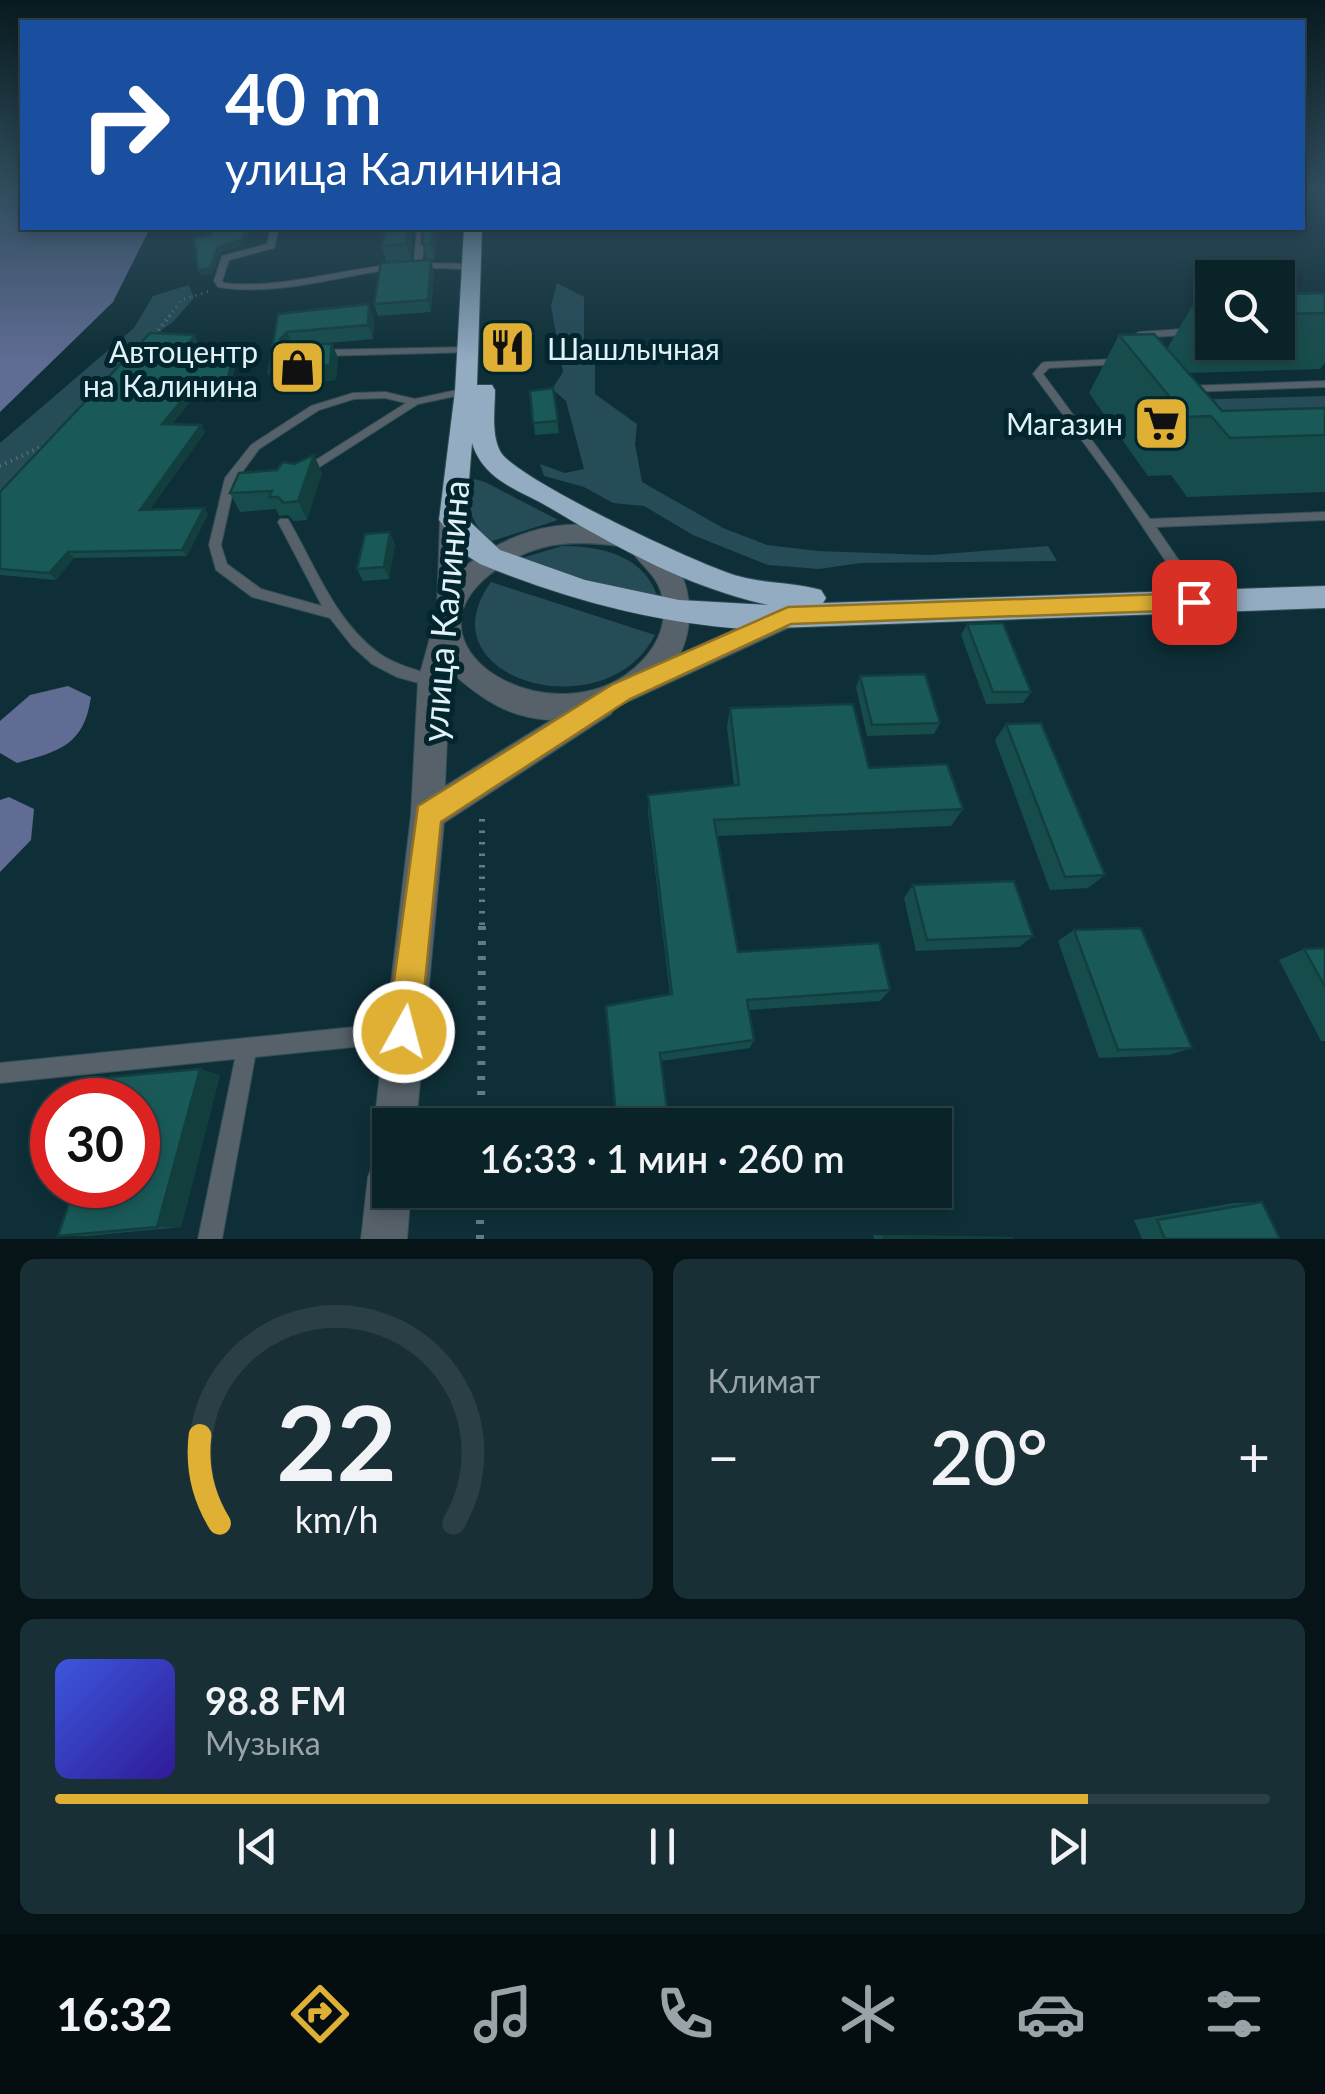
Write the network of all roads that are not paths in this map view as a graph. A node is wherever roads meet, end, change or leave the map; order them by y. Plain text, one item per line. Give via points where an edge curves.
1 (264, 248) edge
2 (419, 248) edge
3 (474, 248) edge
4 (487, 248) edge
5 (418, 265) junction
6 (474, 267) junction
7 (1195, 331) edge
8 (1139, 348) edge
9 (469, 350) junction
10 (314, 352) edge
11 (1132, 362) edge
12 (1325, 384) edge
13 (1173, 389) edge
14 (466, 390) junction
15 (415, 402) junction
16 (299, 476) edge
17 (1325, 516) edge
18 (452, 520) junction
19 (284, 522) edge
20 (1146, 522) junction
21 (630, 543) junction
22 (490, 557) junction
23 (1325, 579) edge
24 (1188, 584) junction
25 (1325, 597) edge
26 (839, 606) junction
27 (451, 613) junction
28 (333, 614) junction
29 (679, 614) junction
30 (788, 616) junction
31 (432, 681) junction
32 (622, 692) junction
33 (428, 815) junction
34 (404, 1032) junction
35 (247, 1048) junction
36 (0, 1073) edge
37 (397, 1108) edge
38 (387, 1208) edge
39 (210, 1239) edge
40 (384, 1239) edge

1 - 5 lane via 225,258 221,285 320,281
2 - 5 lane
3 - 6 highway, улица Калинина
4 - 21 highway, улица Калинина via 483,440 508,476
5 - 6 lane
6 - 9 highway, улица Калинина
7 - 8 lane via 1128,336
9 - 10 lane
9 - 14 highway, улица Калинина
11 - 20 lane via 1046,365 1038,374
12 - 13 lane
14 - 15 lane
14 - 18 highway, улица Калинина
15 - 16 lane
15 - 28 lane via 354,396 315,408 254,447 229,481 216,545 221,567 257,593
17 - 20 lane
18 - 22 highway
18 - 27 street, улица Калинина
19 - 28 lane
20 - 24 lane
21 - 22 street via 588,531 548,533
21 - 26 highway, улица Калинина via 739,589
21 - 29 street via 672,582
22 - 27 street via 464,582
22 - 29 highway via 610,600
23 - 24 highway
24 - 26 highway
25 - 26 highway
26 - 30 highway
27 - 31 street, улица Калинина
27 - 32 street via 459,660 502,697 556,707
28 - 31 lane via 371,658
29 - 30 highway
29 - 32 street via 660,662
30 - 32 street
31 - 33 street, улица Калинина
32 - 33 street, улица Калинина
33 - 34 street, улица Калинина
34 - 35 lane
34 - 37 street, улица Калинина
35 - 36 lane
35 - 39 lane
38 - 40 street

